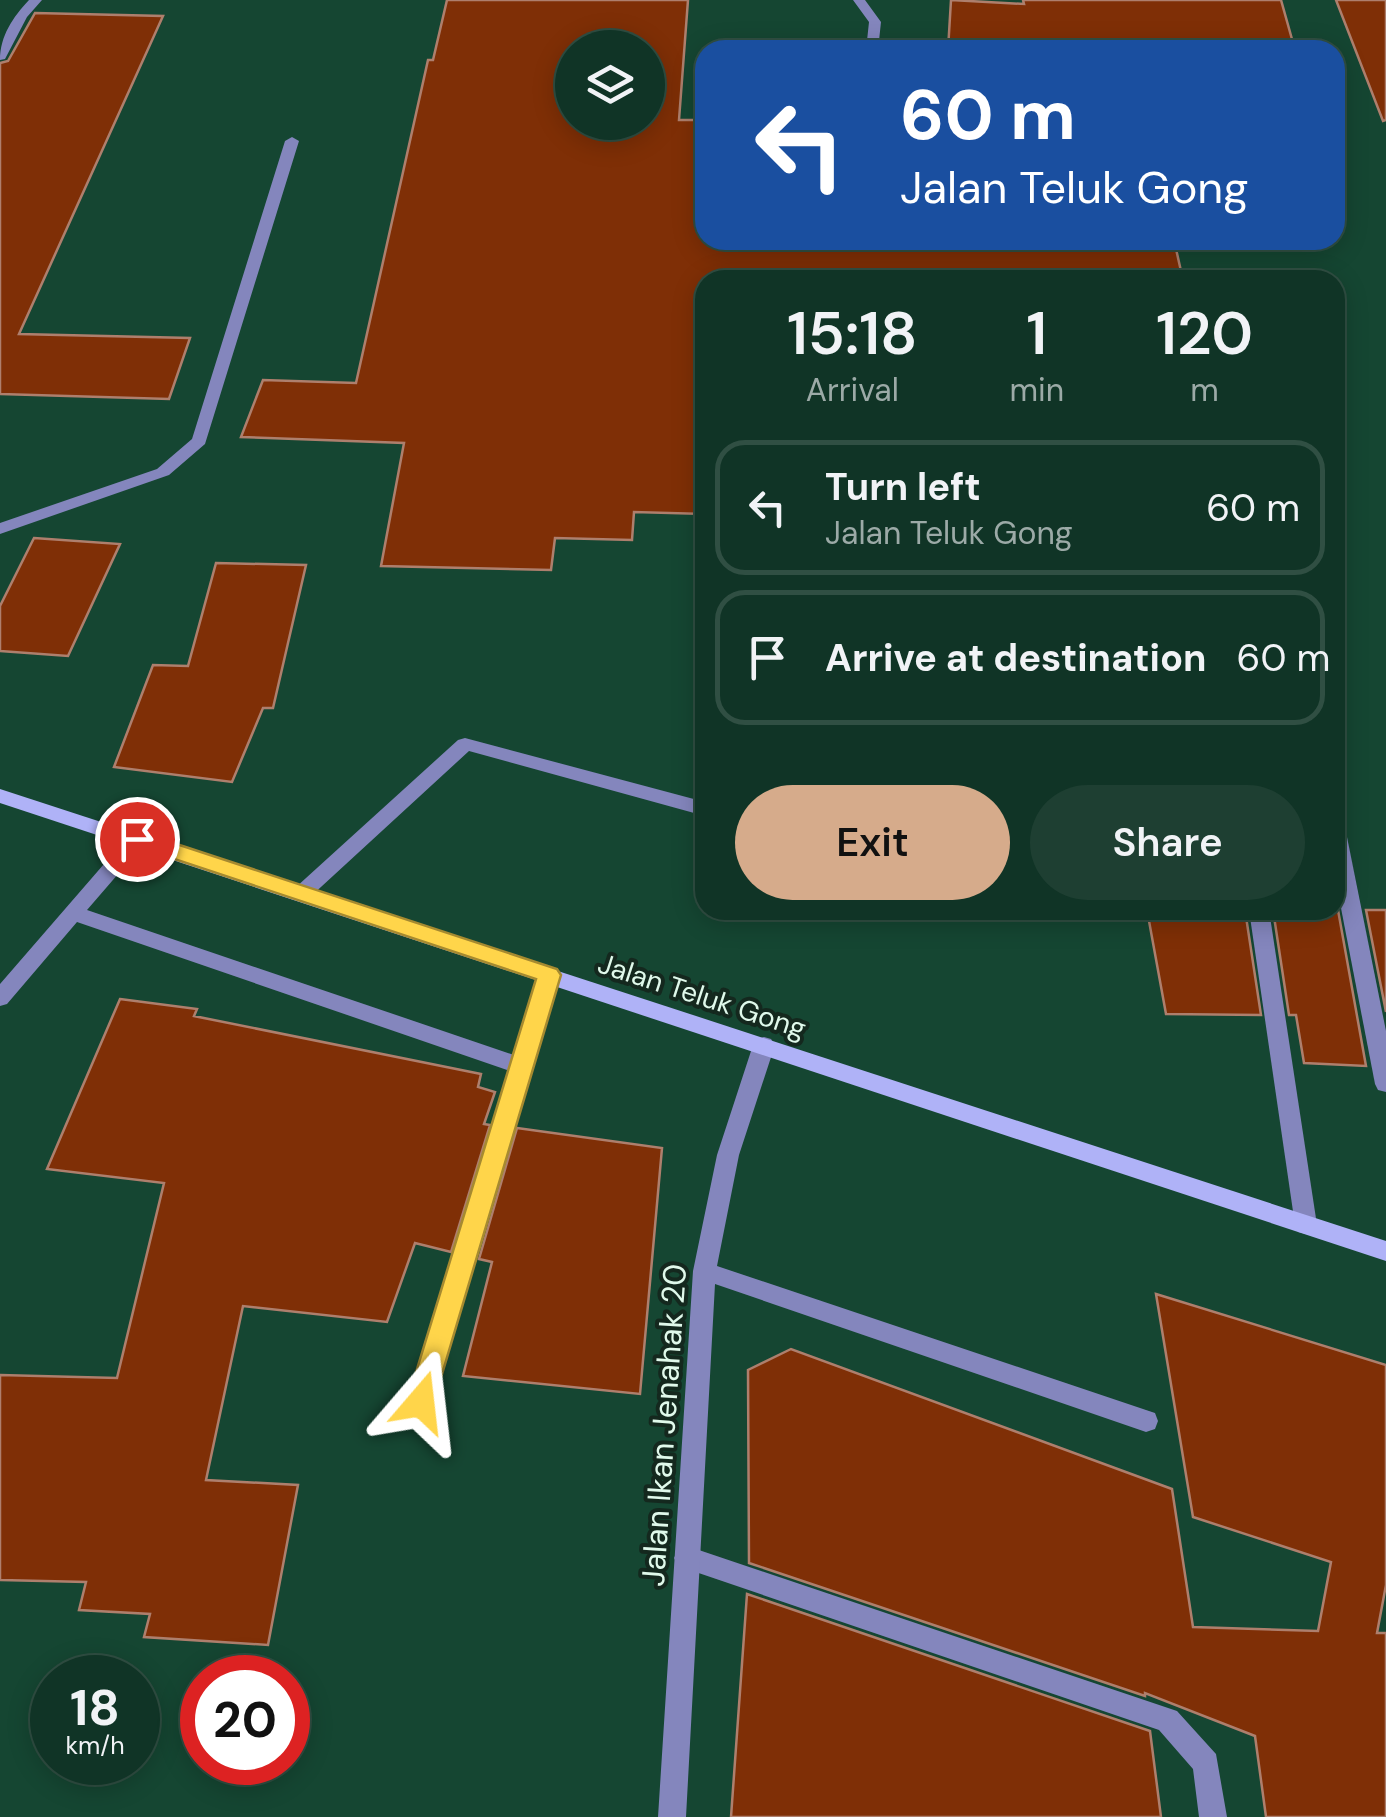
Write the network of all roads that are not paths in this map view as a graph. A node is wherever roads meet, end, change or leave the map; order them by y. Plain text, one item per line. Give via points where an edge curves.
1 (36, 0) edge
2 (859, 0) edge
3 (873, 40) edge
4 (0, 56) edge
5 (292, 141) dead end
6 (0, 529) edge
7 (0, 796) edge
8 (695, 806) edge
9 (137, 839) junction
10 (1345, 877) edge
11 (302, 893) junction
12 (72, 912) junction
13 (1260, 920) edge
14 (549, 975) junction
15 (0, 998) edge
16 (764, 1046) junction
17 (522, 1066) junction
18 (1386, 1084) edge
19 (1306, 1225) junction
20 (1386, 1251) edge
21 (704, 1270) junction
22 (421, 1402) dead end
23 (1146, 1421) dead end
24 (687, 1558) junction
25 (672, 1817) edge
26 (1213, 1817) edge

1 - 4 street
2 - 3 street via 875,22
5 - 6 street via 199,441 163,472
7 - 9 street, Jalan Teluk Gong
8 - 11 street via 465,744
9 - 11 street, Jalan Teluk Gong
9 - 12 street
10 - 18 street
11 - 14 street, Jalan Teluk Gong
12 - 15 street
12 - 17 street
13 - 19 street
14 - 16 street, Jalan Teluk Gong
14 - 17 street
16 - 19 street, Jalan Teluk Gong
16 - 21 street, Jalan Ikan Jenahak 20 via 728,1155
17 - 22 street
19 - 20 street, Jalan Teluk Gong
21 - 23 street
21 - 24 street, Jalan Ikan Jenahak 20
24 - 25 street, Jalan Ikan Jenahak 20
24 - 26 street via 1168,1720 1206,1762

